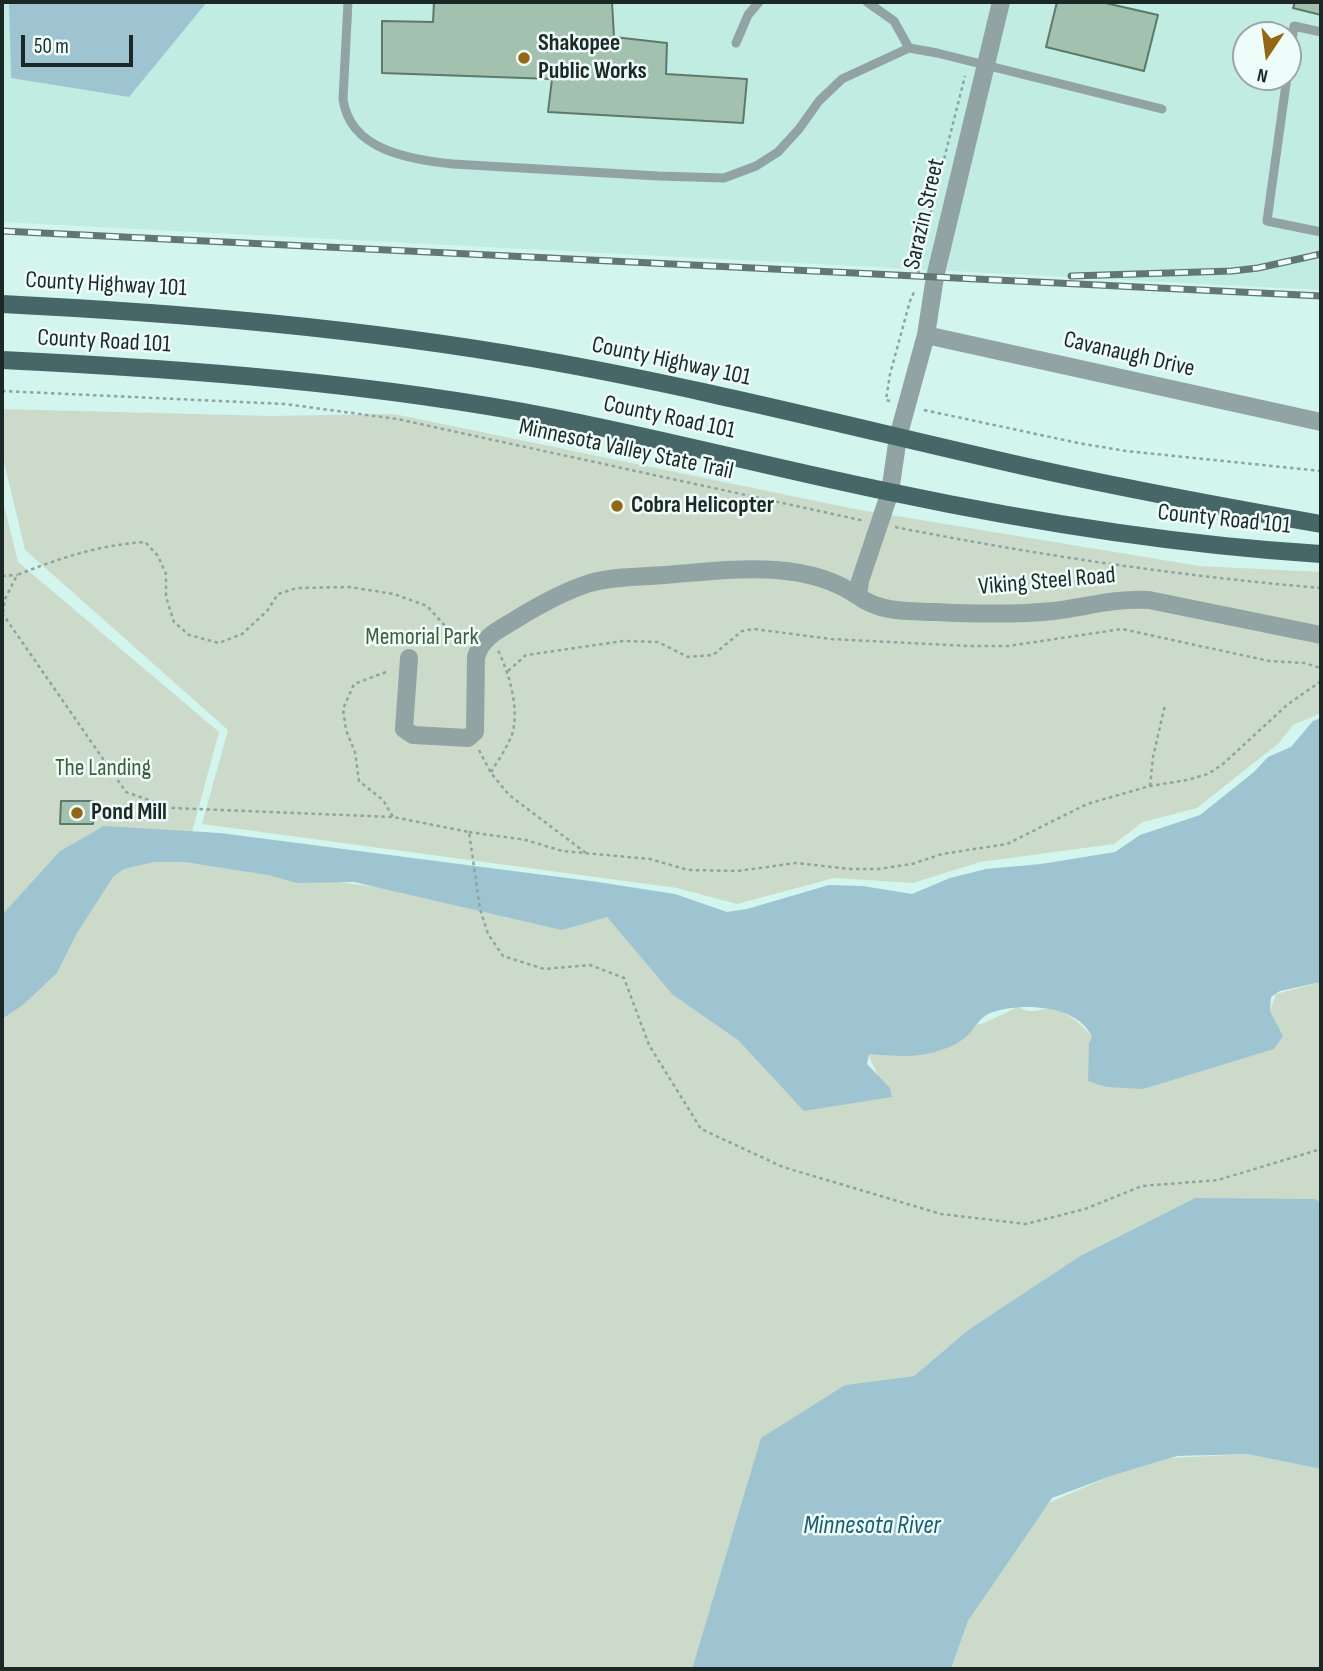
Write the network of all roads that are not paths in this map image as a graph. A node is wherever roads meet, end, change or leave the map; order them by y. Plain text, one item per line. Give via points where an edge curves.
1 (348, 2) edge
2 (759, 2) edge
3 (867, 2) edge
4 (1001, 2) edge
5 (1302, 28) edge
6 (1321, 32) edge
7 (736, 43) dead end
8 (909, 48) junction
9 (977, 64) junction
10 (1285, 91) edge
11 (1162, 109) dead end
12 (1321, 232) edge
13 (2, 304) edge
14 (926, 335) junction
15 (2, 360) edge
16 (1321, 422) edge
17 (898, 437) junction
18 (890, 492) junction
19 (1321, 523) edge
20 (1321, 554) edge
21 (858, 596) junction
22 (1321, 635) edge
23 (409, 658) dead end

1 - 8 lane via 345,115 358,132 391,153 453,164 724,178 778,152 842,79
2 - 7 lane
3 - 8 lane via 894,22
4 - 9 street, Sarazin Street
5 - 6 lane
8 - 9 lane
9 - 11 lane
9 - 14 street, Sarazin Street
10 - 12 lane via 1267,221
13 - 17 main road, County Highway 101 via 160,312 435,342 659,383
14 - 16 street, Cavanaugh Drive
14 - 17 street, Sarazin Street
15 - 18 main road, County Road 101 via 180,371 425,397 556,418
17 - 18 street
17 - 19 main road, County Highway 101
18 - 20 main road, County Road 101 via 1095,529
18 - 21 street
21 - 22 street, Viking Steel Road via 892,611 1008,615 1149,600
21 - 23 street, Viking Steel Road via 823,578 787,570 621,577 589,584 558,596 479,646 473,736 468,738 413,735 404,729

